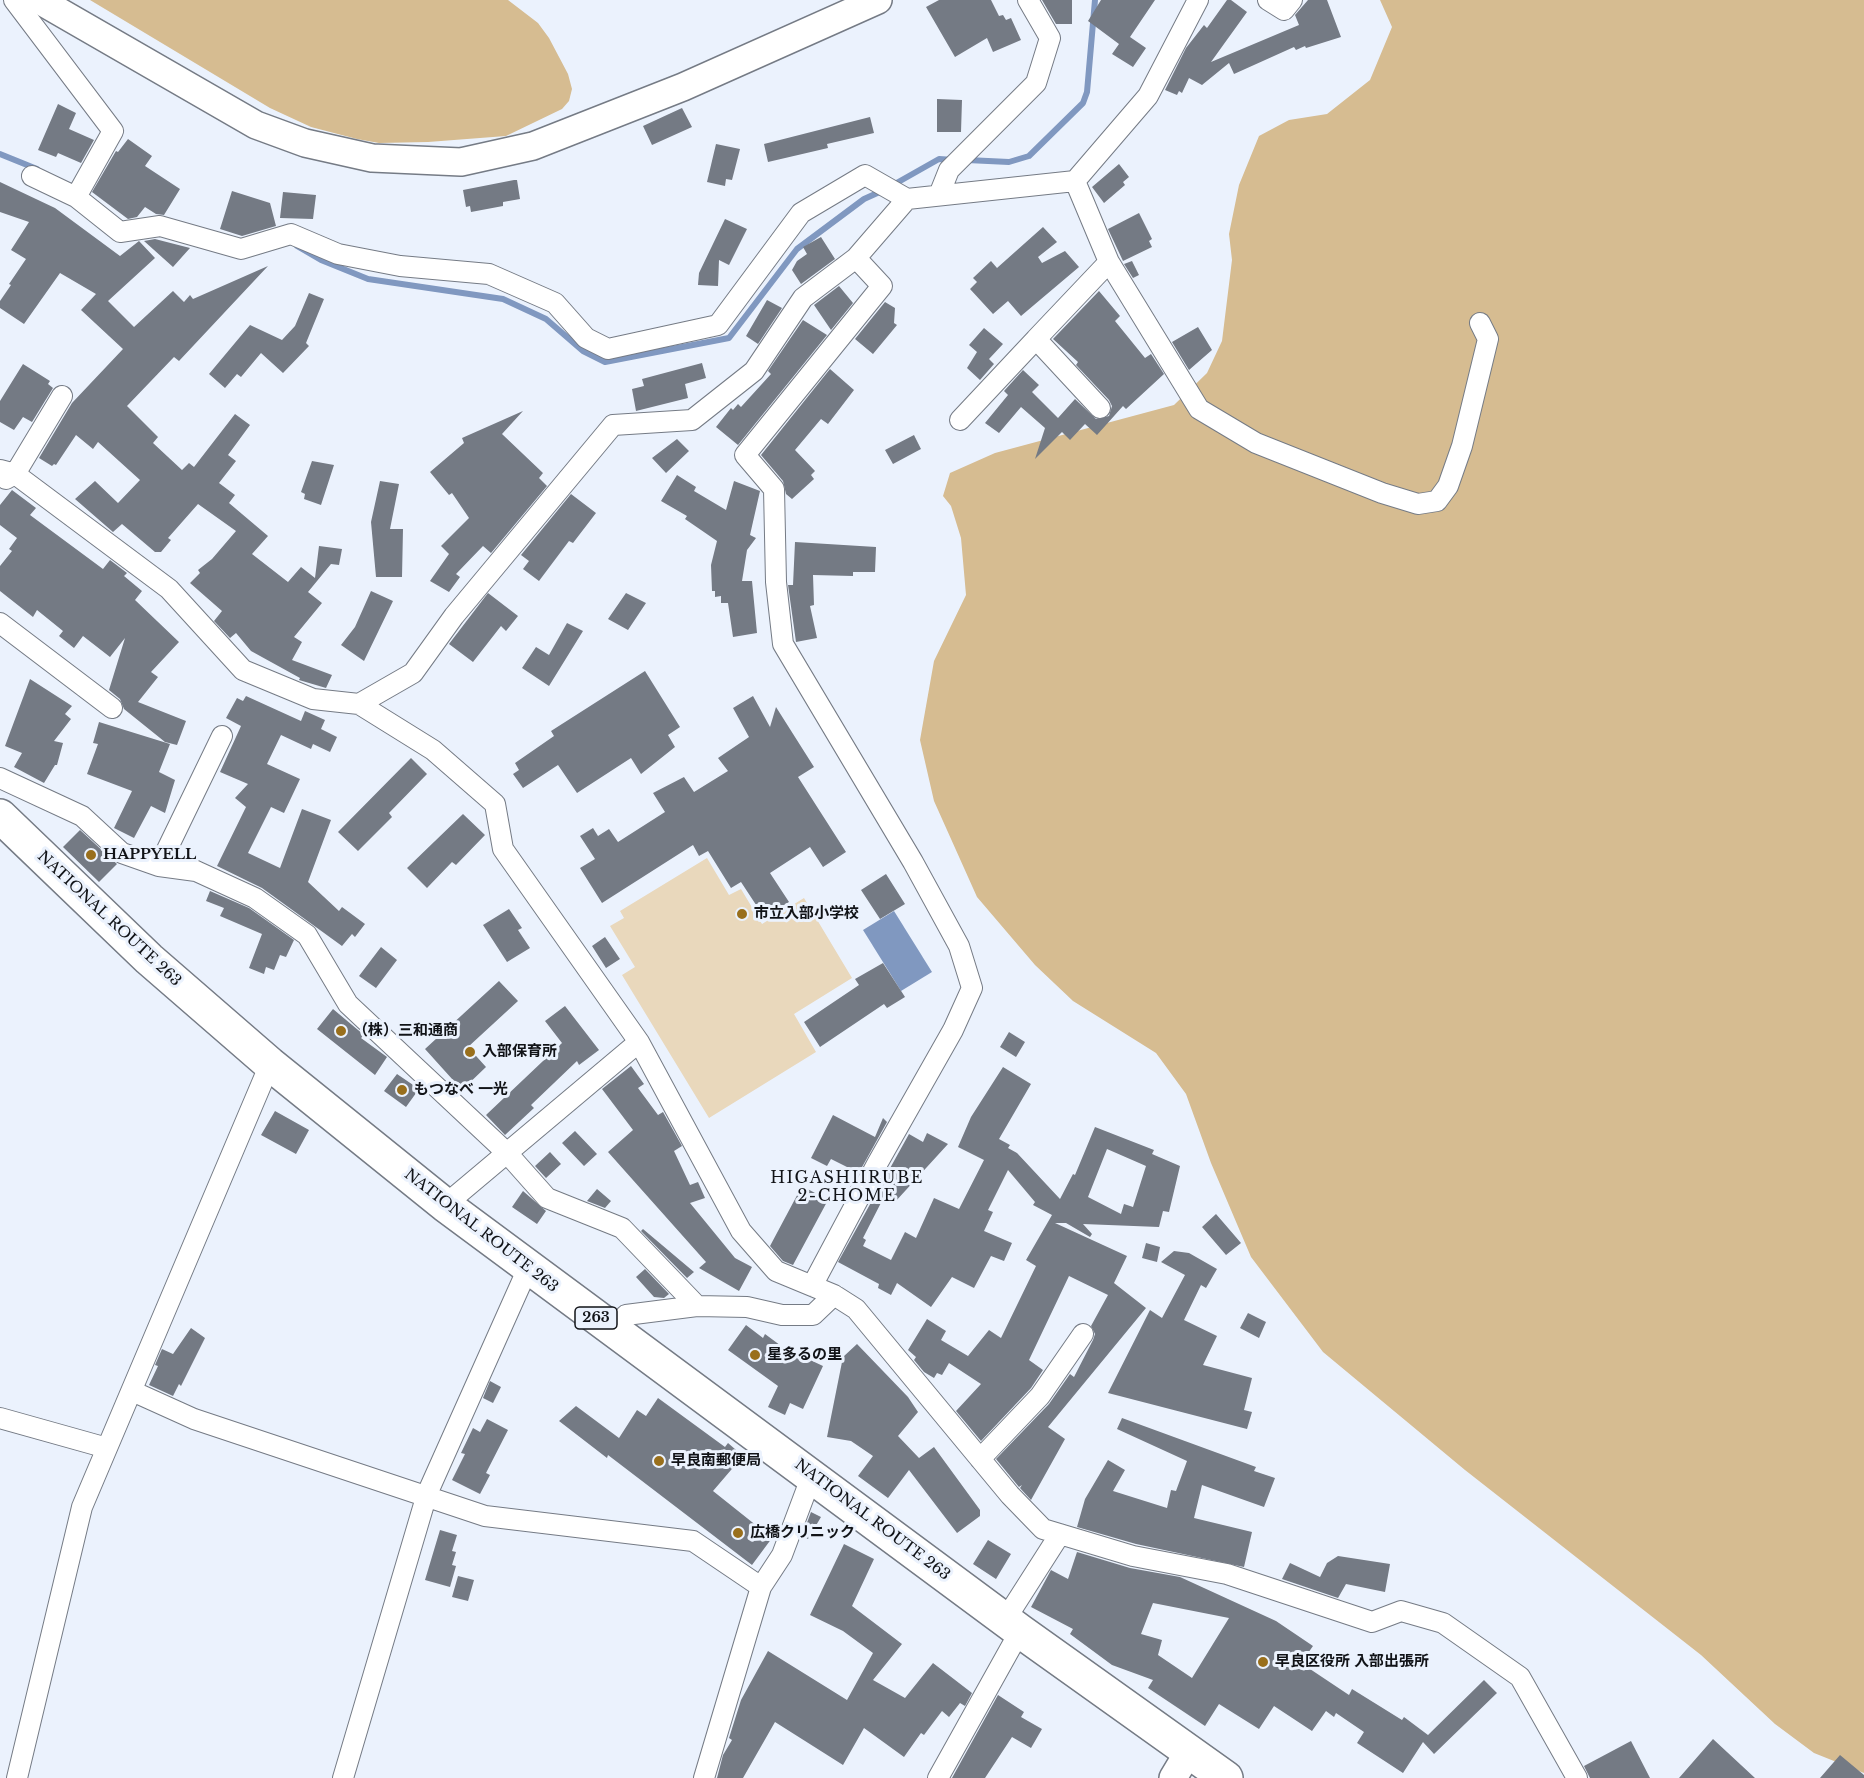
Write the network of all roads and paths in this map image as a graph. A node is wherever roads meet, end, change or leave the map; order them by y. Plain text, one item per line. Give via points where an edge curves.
1 (14, 0) edge
2 (39, 0) edge
3 (878, 0) edge
4 (1028, 0) edge
5 (1198, 0) edge
6 (1268, 0) edge
7 (1293, 0) edge
8 (32, 176) dead end
9 (1075, 181) junction
10 (80, 191) junction
11 (901, 195) junction
12 (939, 195) junction
13 (856, 258) junction
14 (1109, 262) junction
15 (1480, 323) dead end
16 (1036, 339) junction
17 (62, 396) dead end
18 (1100, 408) dead end
19 (960, 420) dead end
20 (5, 475) edge
21 (0, 623) edge
22 (359, 704) junction
23 (112, 708) dead end
24 (222, 736) dead end
25 (0, 778) edge
26 (0, 816) edge
27 (159, 866) junction
28 (639, 1042) junction
29 (270, 1064) junction
30 (507, 1153) junction
31 (446, 1205) junction
32 (528, 1268) junction
33 (812, 1286) junction
34 (834, 1295) junction
35 (697, 1306) junction
36 (613, 1330) junction
37 (1083, 1334) dead end
38 (132, 1391) junction
39 (0, 1418) edge
40 (107, 1448) junction
41 (980, 1459) junction
42 (812, 1475) junction
43 (427, 1494) junction
44 (1060, 1534) junction
45 (761, 1587) junction
46 (1013, 1626) junction
47 (1181, 1766) edge
48 (17, 1778) edge
49 (343, 1778) edge
50 (704, 1778) edge
51 (938, 1778) edge
52 (1226, 1778) edge
53 (1576, 1778) edge

1 - 10 street via 113,131
2 - 3 street via 256,125 305,143 372,158 461,162 533,146 683,87
4 - 12 street via 1050,38 1036,83 949,170
5 - 9 street via 1148,96
6 - 7 street via 1284,10
8 - 10 street
9 - 12 street
9 - 14 street
10 - 11 street via 120,232 160,226 241,249 291,234 338,254 400,266 489,274 555,303 586,338 609,349 718,325 801,213 865,175
11 - 12 street
11 - 13 street
13 - 22 street via 803,298 754,370 692,420 613,425 454,616 413,673
13 - 33 street via 882,286 746,455 774,489 776,582 783,644 914,862 959,946 972,988 953,1030
14 - 15 street via 1199,409 1256,443 1372,490 1418,504 1437,501 1448,486 1462,446 1488,339
14 - 16 street
16 - 18 street
16 - 19 street
17 - 20 street
20 - 22 street via 169,589 243,670 313,699
21 - 23 street
22 - 28 street via 433,750 495,804 503,849
24 - 27 street
25 - 27 street via 82,816 122,853
26 - 29 highway, NATIONAL ROUTE 263 / 263 via 149,959
27 - 30 street via 196,871 236,889 307,935 348,1004
28 - 30 street
28 - 33 street via 741,1231 776,1271
29 - 31 highway, NATIONAL ROUTE 263 / 263
29 - 38 street
30 - 31 street
30 - 35 street via 547,1198 622,1228
31 - 32 highway, NATIONAL ROUTE 263 / 263
32 - 36 highway, NATIONAL ROUTE 263 / 263
32 - 43 street
33 - 34 street
34 - 35 street via 813,1315
34 - 41 street via 856,1310
35 - 36 street via 626,1315
36 - 42 highway, NATIONAL ROUTE 263 / 263
37 - 41 street via 1040,1396
38 - 40 street
38 - 43 street via 194,1419
39 - 40 street
40 - 48 street via 82,1507
41 - 44 street via 1043,1529
42 - 45 street via 782,1555
42 - 46 highway, NATIONAL ROUTE 263 / 263
43 - 45 street via 485,1516 693,1541
43 - 49 street
44 - 46 street
44 - 53 street via 1133,1556 1227,1574 1372,1622 1401,1611 1443,1623 1520,1677
45 - 50 street
46 - 47 highway, NATIONAL ROUTE 263 / 263
46 - 51 street
47 - 52 highway, NATIONAL ROUTE 263 / 263

